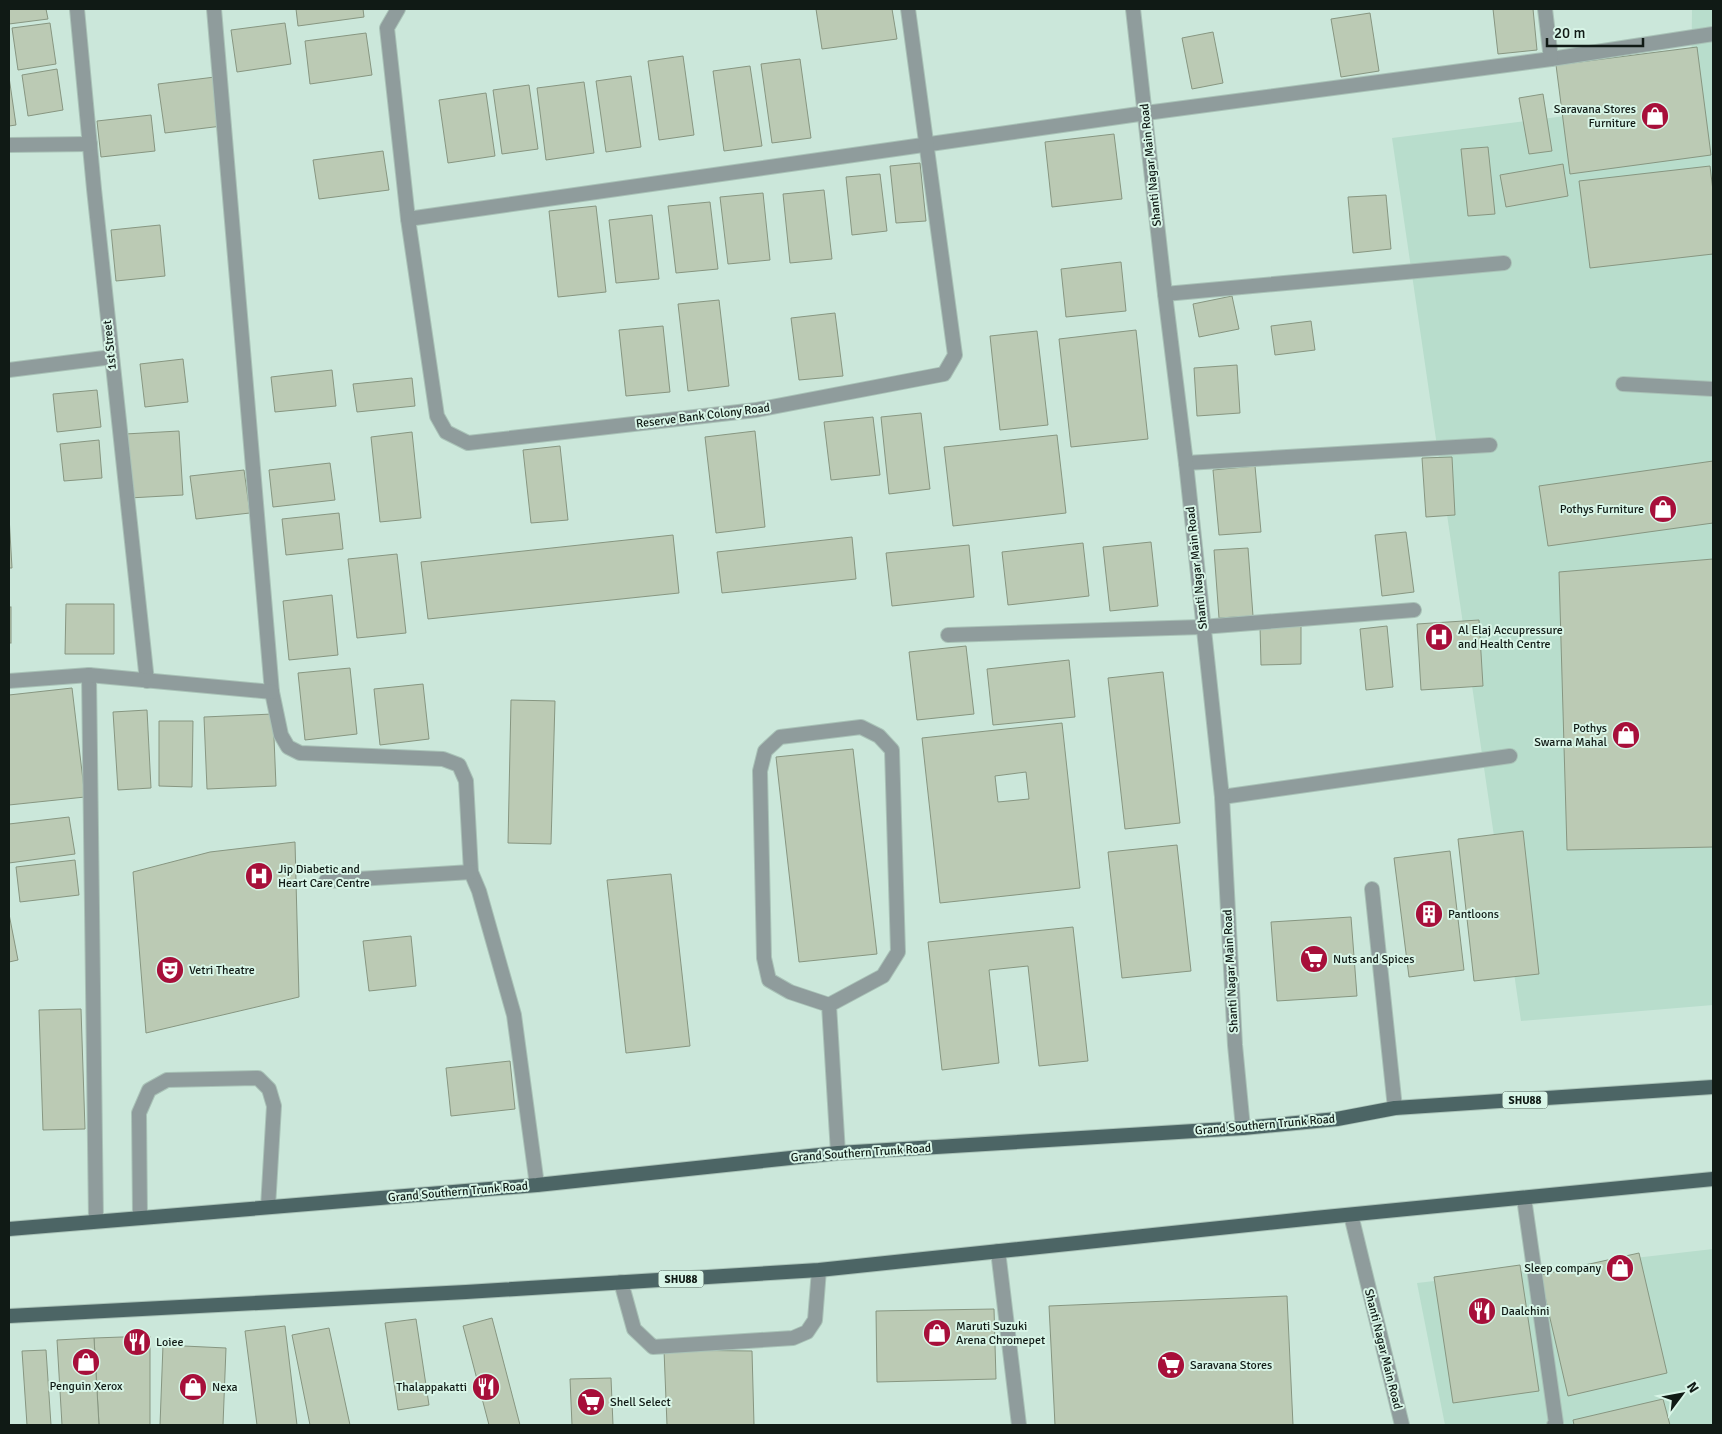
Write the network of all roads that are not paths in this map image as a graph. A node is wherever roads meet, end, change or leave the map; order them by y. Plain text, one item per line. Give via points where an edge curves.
1 (77, 9) edge
2 (214, 9) edge
3 (398, 9) edge
4 (908, 9) edge
5 (1133, 9) edge
6 (1545, 9) edge
7 (1713, 34) edge
8 (1551, 59) junction
9 (1146, 113) junction
10 (90, 144) junction
11 (927, 145) junction
12 (9, 146) edge
13 (408, 219) junction
14 (1504, 263) dead end
15 (1165, 294) junction
16 (112, 357) junction
17 (9, 370) edge
18 (1623, 384) dead end
19 (1713, 389) edge
20 (1490, 445) dead end
21 (1186, 463) junction
22 (1414, 610) dead end
23 (1202, 627) junction
24 (948, 635) dead end
25 (89, 675) junction
26 (9, 681) edge
27 (147, 681) junction
28 (272, 692) junction
29 (1510, 756) dead end
30 (1222, 797) junction
31 (471, 872) junction
32 (326, 881) dead end
33 (1372, 889) dead end
34 (829, 1005) junction
35 (1713, 1087) edge
36 (1395, 1108) junction
37 (1243, 1128) junction
38 (838, 1153) junction
39 (1713, 1180) edge
40 (537, 1186) junction
41 (1524, 1198) junction
42 (268, 1207) junction
43 (1351, 1215) junction
44 (140, 1218) junction
45 (96, 1221) junction
46 (9, 1229) edge
47 (998, 1252) junction
48 (818, 1270) junction
49 (621, 1282) junction
50 (9, 1316) edge
51 (1019, 1425) edge
52 (1402, 1425) edge
53 (1554, 1425) edge

1 - 10 street, 1st Street
2 - 28 street
3 - 13 street, Reserve Bank Colony Road via 387,28
4 - 11 street, Reserve Bank Colony Road
5 - 9 street, Shanti Nagar Main Road
6 - 8 street
7 - 8 street
8 - 9 street
9 - 11 street
9 - 15 street, Shanti Nagar Main Road
10 - 12 street
10 - 16 street, 1st Street
11 - 13 street
11 - 13 street, Reserve Bank Colony Road via 955,355 944,374 756,410 468,443 446,432 437,416
14 - 15 street
15 - 21 street, Shanti Nagar Main Road
16 - 17 street
16 - 27 street, 1st Street
18 - 19 street
20 - 21 street
21 - 23 street, Shanti Nagar Main Road
22 - 23 street
23 - 24 street
23 - 30 street, Shanti Nagar Main Road
25 - 26 street
25 - 27 street
25 - 45 street
27 - 28 street
28 - 31 street via 281,734 288,747 300,753 443,759 459,765 466,781
29 - 30 street
30 - 37 street, Shanti Nagar Main Road via 1235,1045
31 - 32 street
31 - 40 street via 514,1015
33 - 36 street
34 - 34 street via 883,976 898,952 892,750 879,736 861,727 780,737 765,751 760,771 764,958 769,980 790,992
34 - 38 street
35 - 36 main road, Grand Southern Trunk Road / SHU88
36 - 37 main road, Grand Southern Trunk Road / SHU88 via 1338,1119
37 - 38 main road, Grand Southern Trunk Road / SHU88
38 - 40 main road, Grand Southern Trunk Road / SHU88
39 - 41 main road, SHU88
40 - 42 main road, Grand Southern Trunk Road / SHU88
41 - 43 main road, SHU88
41 - 53 street
42 - 44 main road, Grand Southern Trunk Road / SHU88
42 - 44 street via 274,1106 269,1089 258,1078 166,1080 149,1090 139,1113
43 - 47 main road, SHU88
43 - 52 street, Shanti Nagar Main Road
44 - 45 main road, Grand Southern Trunk Road / SHU88
45 - 46 main road, Grand Southern Trunk Road / SHU88
47 - 48 main road, SHU88
47 - 51 street
48 - 49 main road, SHU88
48 - 49 street via 814,1320 807,1332 793,1338 681,1345 653,1346 634,1329
49 - 50 main road, SHU88

